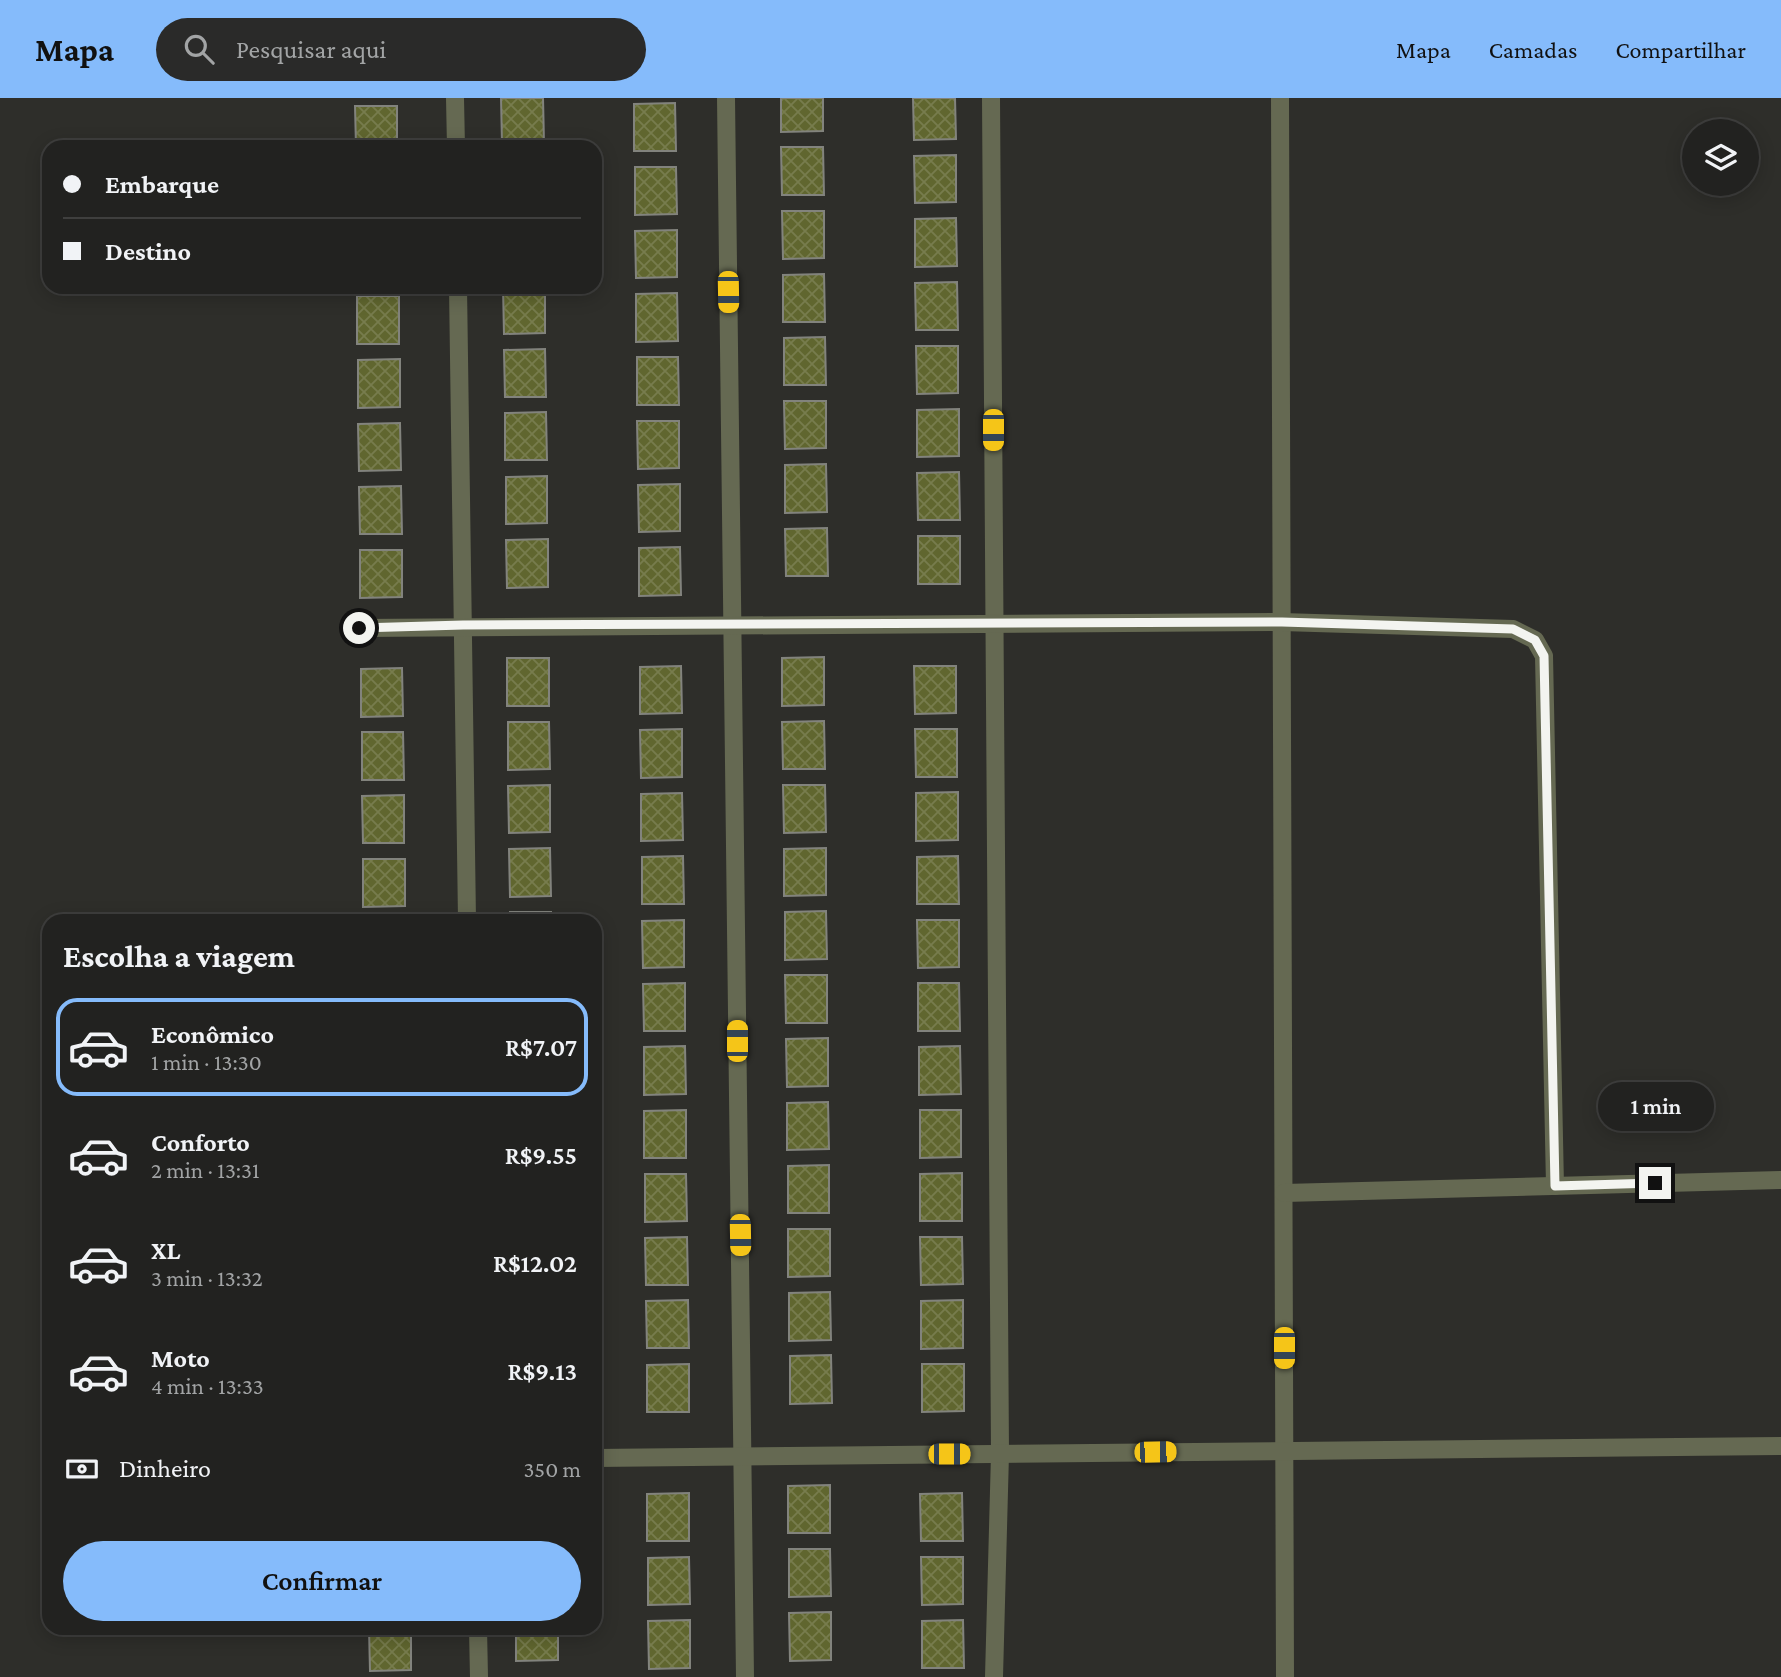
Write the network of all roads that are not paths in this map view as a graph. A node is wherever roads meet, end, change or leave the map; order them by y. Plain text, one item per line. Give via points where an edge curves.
1 (455, 98) edge
2 (726, 98) edge
3 (991, 98) edge
4 (1280, 98) edge
5 (456, 140) edge
6 (458, 294) edge
7 (1282, 622) junction
8 (995, 623) junction
9 (732, 624) junction
10 (463, 625) junction
11 (359, 628) dead end
12 (467, 914) edge
13 (1781, 1180) edge
14 (1555, 1186) junction
15 (1284, 1193) junction
16 (1781, 1446) edge
17 (1284, 1451) junction
18 (1000, 1454) junction
19 (742, 1457) junction
20 (602, 1458) edge
21 (478, 1635) edge
22 (479, 1677) edge
23 (745, 1677) edge
24 (994, 1677) edge
25 (1285, 1677) edge

1 - 5 street
2 - 9 street
3 - 8 street
4 - 7 street
6 - 10 street
7 - 8 street
7 - 14 street via 1513,629 1535,640 1544,656
7 - 15 street
8 - 9 street
8 - 18 street
9 - 10 street
9 - 19 street
10 - 11 street
10 - 12 street
13 - 14 street
14 - 15 street
15 - 17 street
16 - 17 street
17 - 18 street
17 - 25 street
18 - 19 street
18 - 24 street
19 - 20 street
19 - 23 street
21 - 22 street

